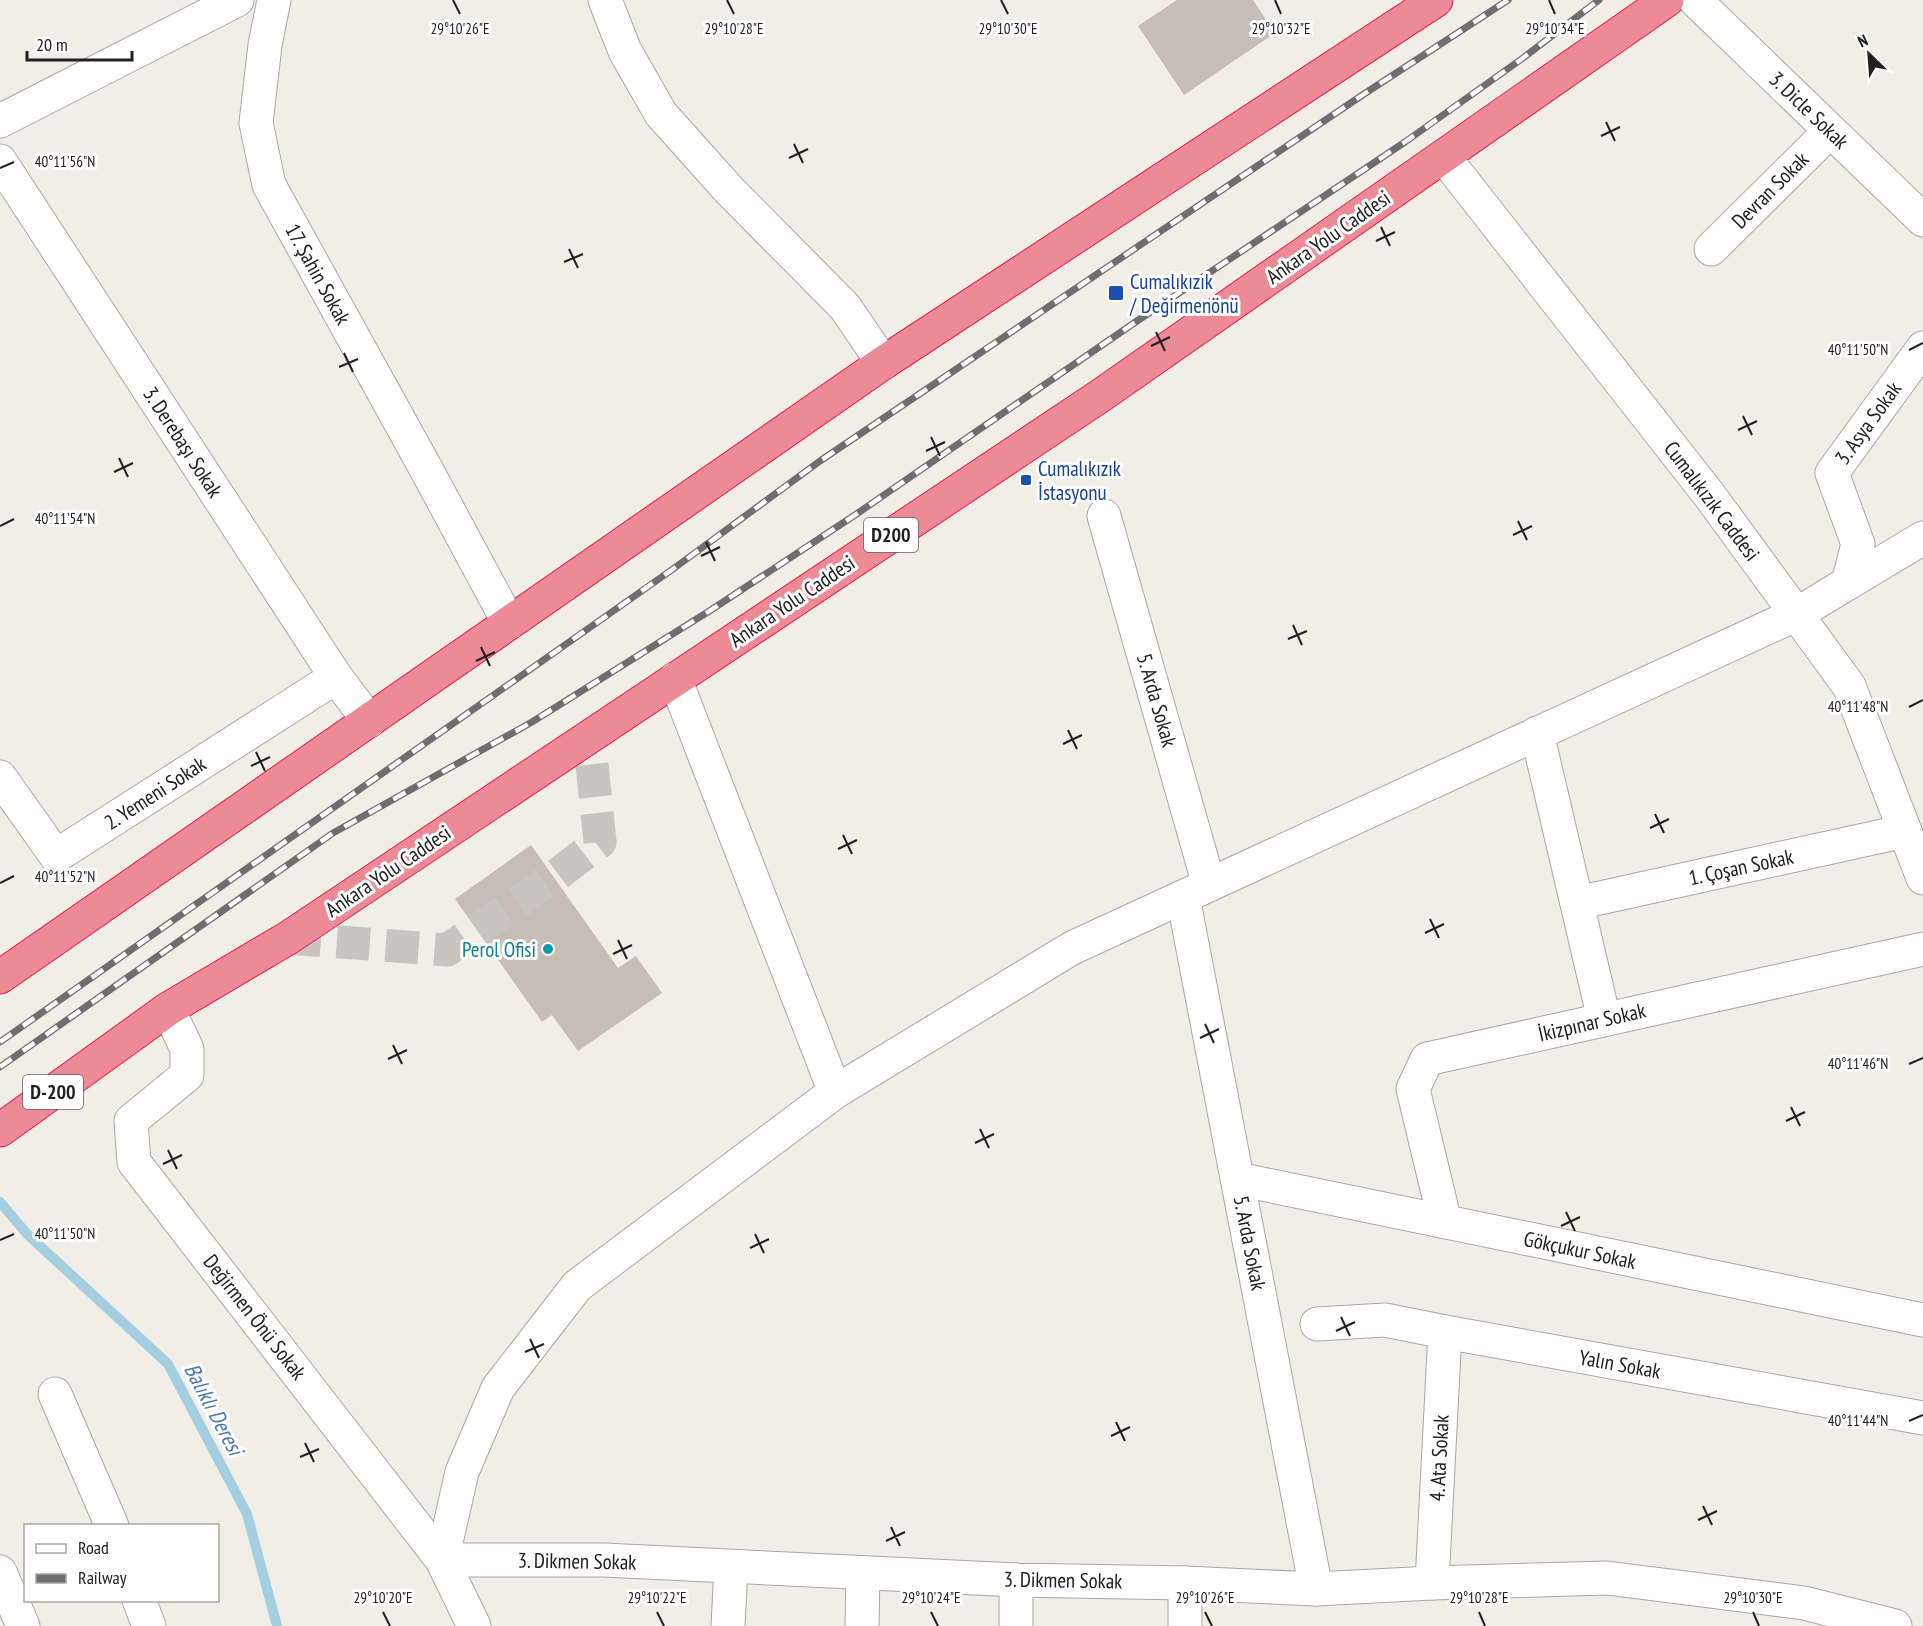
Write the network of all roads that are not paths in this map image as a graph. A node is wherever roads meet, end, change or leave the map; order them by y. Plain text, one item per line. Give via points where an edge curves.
1 (237, 0) edge
2 (274, 0) edge
3 (605, 0) edge
4 (1437, 0) edge
5 (1667, 0) edge
6 (1695, 0) edge
7 (196, 10) edge
8 (0, 121) edge
9 (1830, 131) junction
10 (1444, 157) junction
11 (0, 161) edge
12 (1923, 220) edge
13 (1711, 249) dead end
14 (1923, 348) edge
15 (883, 363) junction
16 (1104, 516) dead end
17 (1923, 538) edge
18 (1848, 583) junction
19 (1797, 614) junction
20 (509, 623) junction
21 (336, 677) junction
22 (675, 679) junction
23 (369, 721) junction
24 (1537, 733) junction
25 (0, 777) edge
26 (1905, 831) junction
27 (1923, 878) edge
28 (1196, 891) junction
29 (1577, 903) junction
30 (1923, 948) edge
31 (0, 977) edge
32 (168, 1010) junction
33 (1604, 1019) junction
34 (106, 1054) joint
35 (835, 1092) junction
36 (0, 1131) edge
37 (1238, 1179) junction
38 (1446, 1222) junction
39 (1923, 1320) edge
40 (1317, 1323) dead end
41 (1446, 1332) junction
42 (55, 1394) dead end
43 (1923, 1418) edge
44 (111, 1524) edge
45 (442, 1560) junction
46 (731, 1567) junction
47 (0, 1572) edge
48 (863, 1573) junction
49 (1016, 1580) junction
50 (1185, 1583) junction
51 (1432, 1583) junction
52 (1317, 1589) junction
53 (140, 1602) edge
54 (23, 1626) edge
55 (148, 1626) edge
56 (474, 1626) edge
57 (728, 1626) edge
58 (862, 1626) edge
59 (1016, 1626) edge
60 (1185, 1626) edge
61 (1895, 1626) edge

1 - 7 street
2 - 20 street, 17. Şahin Sokak via 256,123 268,185
3 - 15 street via 625,51 661,114 730,191 845,307
4 - 15 highway
5 - 10 highway, Ankara Yolu Caddesi / D200
6 - 9 street, 3. Dicle Sokak
7 - 8 street
9 - 12 street, 3. Dicle Sokak
9 - 13 street, Devran Sokak
10 - 19 street, Cumalıkızık Caddesi via 1710,496
10 - 22 highway, Ankara Yolu Caddesi / D200 via 1100,396
11 - 21 street, 3. Derebaşı Sokak
14 - 18 street, 3. Asya Sokak via 1832,473 1858,544
15 - 20 highway
16 - 28 street, 5. Arda Sokak
17 - 18 street
18 - 19 street
19 - 24 street
19 - 26 street, Cumalıkızık Caddesi via 1849,686
20 - 23 highway
21 - 23 street, 3. Derebaşı Sokak
21 - 25 street, 2. Yemeni Sokak via 56,856
22 - 32 highway, Ankara Yolu Caddesi / D200 via 288,938
22 - 35 street
23 - 31 highway
24 - 28 street
24 - 29 street
26 - 27 street, Cumalıkızık Caddesi
26 - 29 street, 1. Çoşan Sokak
28 - 35 street via 1072,948
28 - 37 street, 5. Arda Sokak
29 - 33 street
30 - 33 street, İkizpınar Sokak
32 - 34 highway, Ankara Yolu Caddesi / D200
32 - 45 street, Değirmen Önü Sokak via 187,1049 188,1075 132,1121 134,1162
33 - 38 street, İkizpınar Sokak via 1427,1059 1413,1089
34 - 36 highway, Ankara Yolu Caddesi / D-200
35 - 45 street via 578,1286 498,1388 462,1472
37 - 38 street, Gökçukur Sokak
37 - 52 street, 5. Arda Sokak
38 - 39 street, Gökçukur Sokak
40 - 41 street, Yalın Sokak via 1385,1320
41 - 43 street, Yalın Sokak
41 - 51 street, 4. Ata Sokak
42 - 44 street
45 - 46 street, 3. Dikmen Sokak via 604,1560
45 - 56 street, Değirmen Önü Sokak
46 - 48 street, 3. Dikmen Sokak
46 - 57 street
47 - 54 street
48 - 49 street, 3. Dikmen Sokak
48 - 58 street
49 - 50 street, 3. Dikmen Sokak
49 - 59 street
50 - 52 street, 3. Dikmen Sokak
50 - 60 street
51 - 52 street, 3. Dikmen Sokak
51 - 61 street, 3. Dikmen Sokak via 1608,1578 1804,1603
53 - 55 street

